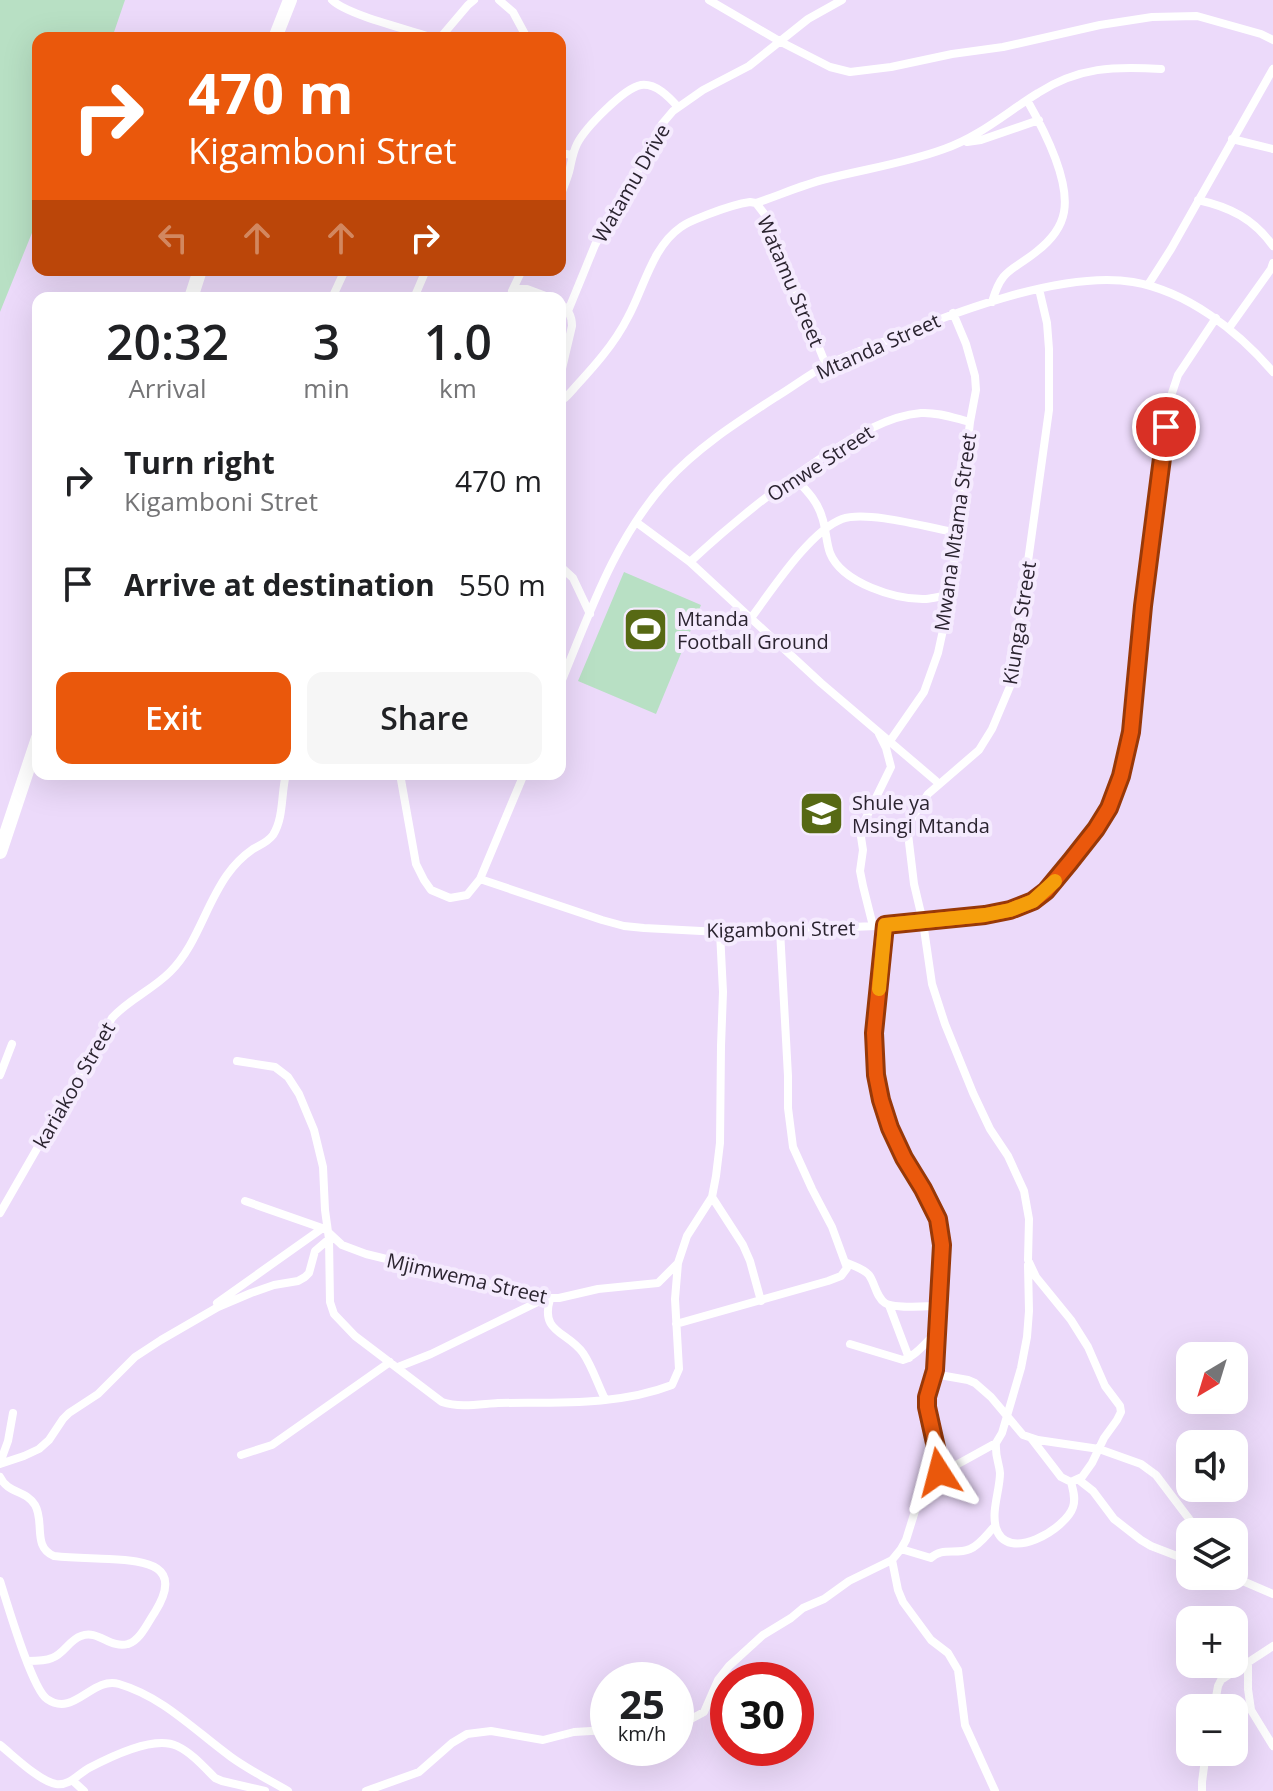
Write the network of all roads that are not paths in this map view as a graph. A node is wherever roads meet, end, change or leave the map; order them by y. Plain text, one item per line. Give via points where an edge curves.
1 (290, 0) edge
2 (332, 0) edge
3 (474, 0) edge
4 (499, 0) edge
5 (709, 0) edge
6 (842, 0) edge
7 (277, 32) edge
8 (414, 32) edge
9 (445, 32) edge
10 (524, 32) edge
11 (1273, 40) edge
12 (781, 42) junction
13 (1161, 69) dead end
14 (1273, 69) edge
15 (1027, 100) junction
16 (678, 107) junction
17 (1039, 120) junction
18 (1232, 139) junction
19 (961, 142) junction
20 (1273, 149) edge
21 (566, 154) edge
22 (572, 155) junction
23 (566, 181) edge
24 (1198, 200) junction
25 (756, 203) junction
26 (1273, 246) edge
27 (1273, 263) edge
28 (1148, 285) junction
29 (1039, 289) junction
30 (515, 292) edge
31 (535, 292) edge
32 (992, 302) junction
33 (568, 311) joint
34 (953, 313) junction
35 (1216, 318) junction
36 (1229, 328) junction
37 (566, 352) edge
38 (826, 365) junction
39 (1273, 372) edge
40 (566, 397) edge
41 (970, 422) junction
42 (794, 477) junction
43 (636, 522) junction
44 (825, 528) junction
45 (958, 533) junction
46 (690, 562) junction
47 (566, 572) edge
48 (950, 595) junction
49 (590, 614) junction
50 (751, 618) junction
51 (566, 671) edge
52 (877, 731) junction
53 (890, 741) junction
54 (32, 754) edge
55 (285, 780) edge
56 (401, 780) edge
57 (521, 780) edge
58 (936, 781) dead end
59 (4, 831) edge
60 (0, 852) edge
61 (480, 879) junction
62 (923, 922) junction
63 (885, 925) junction
64 (873, 926) junction
65 (780, 930) junction
66 (720, 932) junction
67 (12, 1044) dead end
68 (237, 1061) dead end
69 (0, 1075) edge
70 (712, 1197) junction
71 (245, 1201) dead end
72 (0, 1213) edge
73 (326, 1231) junction
74 (1028, 1260) junction
75 (678, 1263) junction
76 (847, 1263) junction
77 (548, 1298) junction
78 (761, 1301) junction
79 (889, 1305) junction
80 (937, 1306) junction
81 (676, 1324) junction
82 (184, 1327) junction
83 (936, 1332) junction
84 (850, 1344) dead end
85 (909, 1358) junction
86 (394, 1365) junction
87 (934, 1374) junction
88 (605, 1399) junction
89 (13, 1413) dead end
90 (1007, 1415) junction
91 (1031, 1438) junction
92 (996, 1443) junction
93 (1099, 1449) junction
94 (241, 1455) dead end
95 (0, 1464) edge
96 (937, 1476) junction
97 (0, 1477) edge
98 (1075, 1481) junction
99 (1188, 1518) edge
100 (995, 1526) junction
101 (901, 1549) junction
102 (1176, 1556) edge
103 (892, 1560) junction
104 (0, 1581) edge
105 (1248, 1584) edge
106 (1273, 1594) edge
107 (1273, 1646) edge
108 (28, 1661) junction
109 (1248, 1663) edge
110 (1248, 1678) edge
111 (694, 1717) edge
112 (590, 1731) edge
113 (0, 1745) edge
114 (1273, 1746) edge
115 (1204, 1766) edge
116 (72, 1780) junction
117 (84, 1791) edge
118 (265, 1791) edge
119 (288, 1791) edge
120 (366, 1791) edge
121 (995, 1791) edge
122 (1202, 1791) edge

1 - 7 highway
2 - 8 street via 344,9
3 - 9 street
4 - 10 street
5 - 12 street
6 - 12 street, Watamu Drive
11 - 12 street via 1197,16 1152,17 850,72
12 - 16 street, Watamu Drive
13 - 15 street via 1107,67 1061,81
14 - 18 street
15 - 17 street
15 - 19 street
16 - 22 street via 654,87 632,88 587,130
16 - 33 street, Watamu Drive via 662,124 612,213
17 - 19 street
17 - 32 street via 1059,169 1064,213 1048,243 1001,278
18 - 20 street
18 - 24 street
19 - 25 street via 812,182
21 - 22 street
22 - 23 street
24 - 26 street via 1244,217
24 - 28 street
25 - 38 street, Watamu Street via 773,232
25 - 40 street, Watamu Street via 713,213 684,225 668,239 628,318
27 - 36 street
28 - 29 street, Mtanda Street via 1098,279
28 - 35 street, Mtanda Street
29 - 32 street, Mtanda Street
29 - 62 street, Kiunga Street via 1047,323 1049,410 1011,684 979,750 928,794 911,820 908,834
30 - 31 street
32 - 34 street, Mtanda Street
33 - 37 street via 572,326
34 - 38 street, Mtanda Street
34 - 41 street, Mwana Mtama Street via 975,376
35 - 36 street, Mtanda Street
35 - 62 street, Kigamboni Stret via 1178,375 1171,396 1131,732 1109,808 1033,901 1010,910
36 - 39 street, Mtanda Street
38 - 43 street, Mtanda Street via 695,453
41 - 42 street, Omwe Street via 924,413 883,423
41 - 45 street, Mwana Mtama Street
42 - 44 street via 814,499
42 - 46 street, Omwe Street
43 - 46 street
43 - 49 street, Mtanda Street
44 - 45 street via 843,518 871,517
44 - 48 street via 830,553 851,577 909,598
44 - 50 street
45 - 48 street, Mwana Mtama Street
46 - 50 street
47 - 49 street
48 - 53 street, Mwana Mtama Street via 924,692
49 - 51 street, Mtanda Street
50 - 52 street
52 - 53 street
52 - 64 street via 891,767 862,827 860,871
53 - 58 street
54 - 59 highway
55 - 72 street, kariakoo Street via 273,835 225,877 172,970 112,1018
56 - 61 street via 416,864 431,890 450,898 467,895
57 - 61 street
59 - 60 highway
61 - 66 street, Kigamboni Stret via 624,926
62 - 63 street, Kigamboni Stret
62 - 74 street via 932,984 945,1024 990,1129 1024,1191
63 - 64 street, Kigamboni Stret
63 - 80 street via 874,1033 876,1075 890,1128 938,1219 942,1254
64 - 65 street, Kigamboni Stret
65 - 66 street, Kigamboni Stret
65 - 76 street via 793,1147
66 - 70 street via 720,1143
67 - 69 street
68 - 73 street via 275,1067 299,1094 320,1149
70 - 75 street via 687,1236
70 - 78 street via 743,1245
71 - 73 street, Mjimwema Street
73 - 77 street, Mjimwema Street via 342,1245 366,1254
73 - 82 street
73 - 82 street via 309,1273 298,1281 251,1293
73 - 86 street via 334,1314
74 - 90 street via 1027,1337
74 - 93 street via 1071,1320 1120,1406
75 - 77 street, Mjimwema Street via 658,1283
75 - 81 street
76 - 78 street via 841,1276
76 - 79 street via 871,1277
77 - 86 street via 431,1354
77 - 88 street via 550,1323 584,1354
78 - 81 street
79 - 80 street
79 - 85 street
80 - 83 street
81 - 88 street via 679,1369 672,1385
82 - 95 street via 135,1357 63,1419 39,1449
83 - 85 street
83 - 87 street
84 - 85 street
86 - 88 street via 451,1405
86 - 94 street via 272,1445
87 - 90 street via 975,1383
87 - 96 street via 927,1407 939,1461
89 - 95 street
90 - 91 street
90 - 92 street
91 - 93 street
91 - 98 street via 1061,1477
92 - 96 street
92 - 100 street via 1000,1473
93 - 98 street
93 - 99 street via 1156,1475
96 - 101 street via 917,1501
97 - 108 street via 5,1486 33,1501 46,1553 152,1564 166,1580 158,1607 130,1644 84,1634 53,1658
98 - 100 street via 1073,1508 1046,1534 1015,1545 1005,1542
98 - 102 street via 1093,1491 1114,1519 1141,1540
100 - 101 street via 976,1546 963,1551 939,1552 931,1558
101 - 103 street
103 - 111 street via 763,1635 729,1666 704,1712
103 - 121 street via 903,1602 958,1670 965,1725
104 - 108 street
105 - 106 street
107 - 109 street
108 - 119 street via 38,1690 49,1701 65,1704 102,1684 124,1686 163,1704 239,1762
110 - 114 street via 1251,1710
112 - 120 street via 543,1740 491,1731 467,1734 419,1772
113 - 116 street via 48,1781
115 - 122 street
116 - 117 street
116 - 118 street via 111,1758 160,1742 179,1747 222,1781

